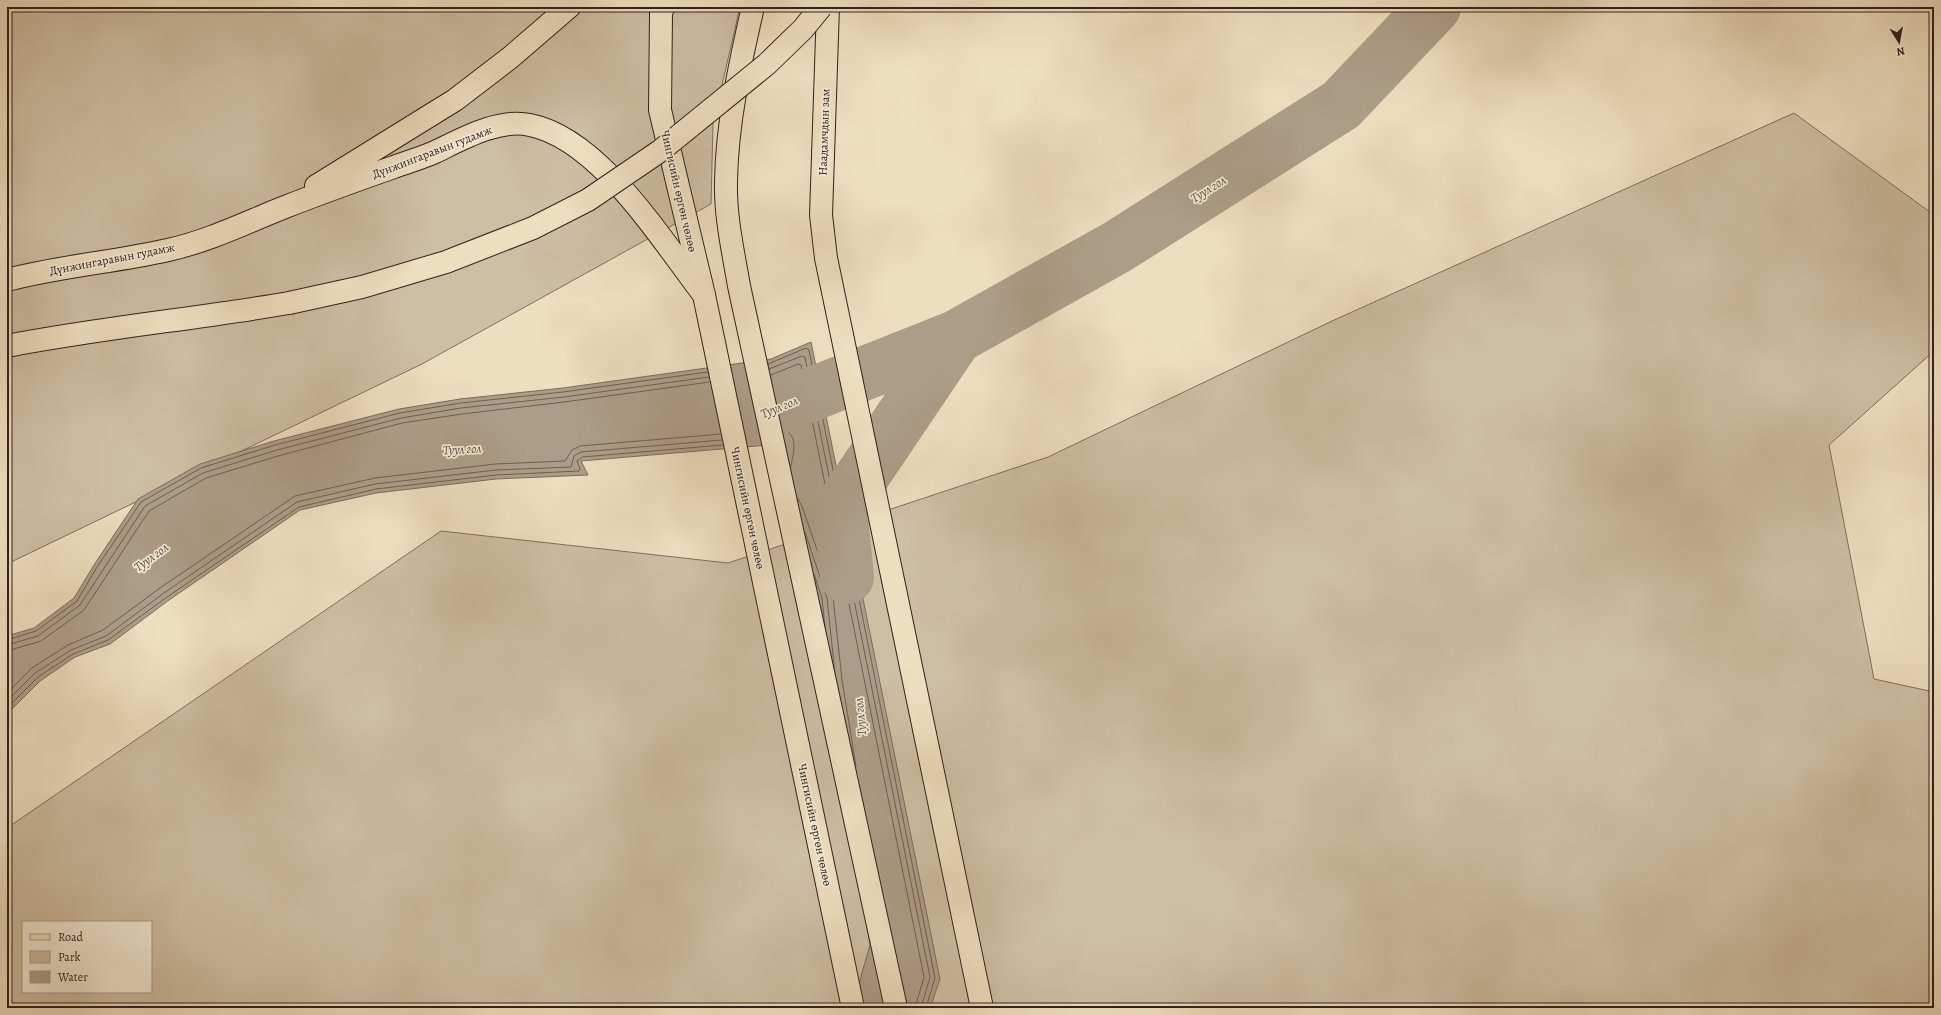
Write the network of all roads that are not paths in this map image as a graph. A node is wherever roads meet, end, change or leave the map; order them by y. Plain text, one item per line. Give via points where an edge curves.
1 (569, 7) edge
2 (663, 7) edge
3 (754, 7) edge
4 (821, 7) edge
5 (828, 7) edge
6 (283, 207) junction
7 (7, 280) edge
8 (704, 295) junction
9 (7, 346) edge
10 (853, 1008) edge
11 (896, 1008) edge
12 (982, 1008) edge

1 - 6 main road, Дүнжингаравын гудамж via 512,57 455,100
2 - 8 main road, Чингисийн өргөн чөлөө via 660,110
3 - 11 main road via 728,141 728,222 739,286
4 - 9 main road, bridge via 767,64 660,151 588,200 533,228 446,262 362,287 236,312
5 - 12 main road, Наадамчдын зам via 821,215 826,258
6 - 7 main road, Дүнжингаравын гудамж via 245,225 170,250
6 - 8 main road, Дүнжингаравын гудамж via 433,153 472,134 502,126 529,124 578,147 598,164 637,207
8 - 10 main road, Чингисийн өргөн чөлөө

